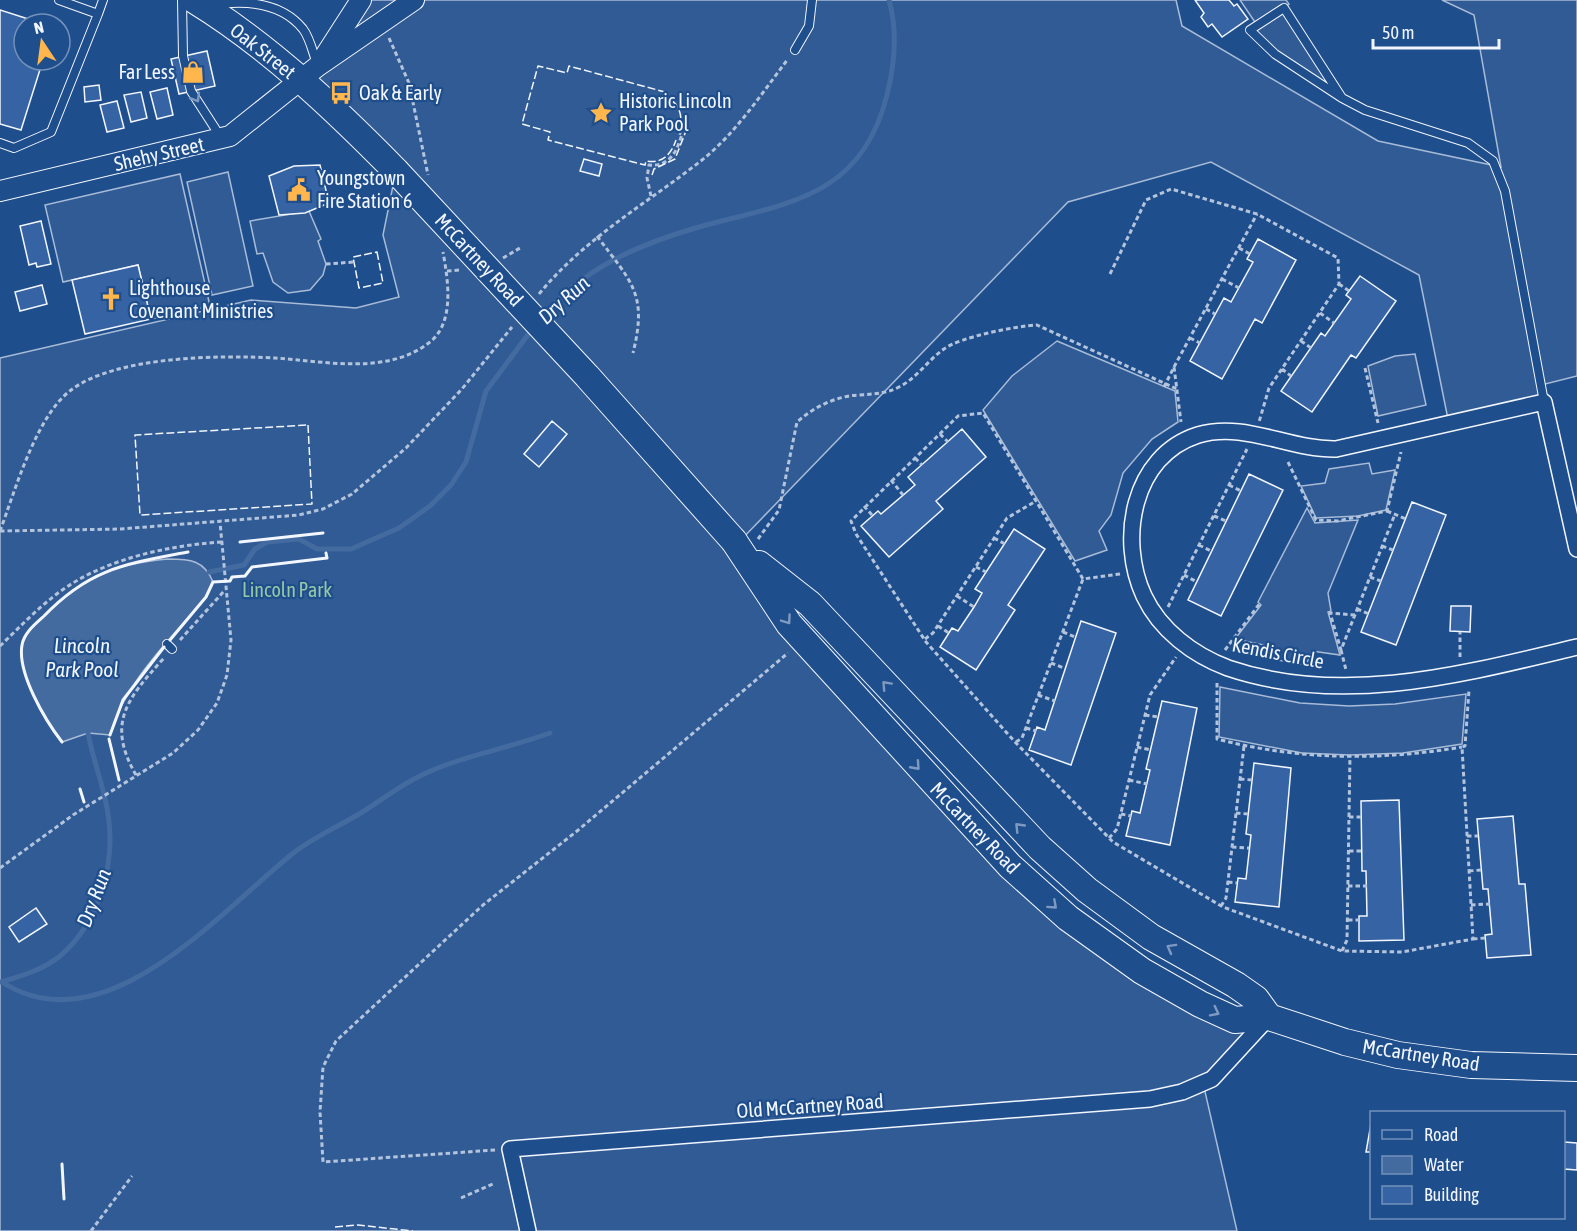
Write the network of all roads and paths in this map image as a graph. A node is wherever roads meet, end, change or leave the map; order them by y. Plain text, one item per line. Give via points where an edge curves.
1 (59, 0) edge
2 (103, 0) edge
3 (361, 0) edge
4 (414, 0) edge
5 (812, 0) edge
6 (242, 1) edge
7 (194, 2) edge
8 (98, 14) junction
9 (381, 23) junction
10 (795, 50) dead end
11 (310, 74) junction
12 (1342, 98) junction
13 (679, 133) dead end
14 (222, 138) junction
15 (0, 143) edge
16 (429, 181) dead end
17 (0, 191) edge
18 (651, 196) dead end
19 (1257, 214) junction
20 (597, 236) dead end
21 (442, 248) dead end
22 (520, 248) dead end
23 (1239, 248) junction
24 (1250, 254) dead end
25 (501, 259) dead end
26 (354, 262) dead end
27 (326, 264) dead end
28 (1110, 274) dead end
29 (1222, 279) junction
30 (1339, 284) junction
31 (1239, 288) dead end
32 (1349, 291) dead end
33 (1206, 309) junction
34 (1320, 313) junction
35 (1215, 314) dead end
36 (1334, 323) dead end
37 (1190, 338) junction
38 (1301, 341) junction
39 (1200, 343) dead end
40 (1311, 348) dead end
41 (633, 353) dead end
42 (1174, 367) junction
43 (1365, 368) dead end
44 (1282, 369) junction
45 (1292, 376) dead end
46 (1165, 386) junction
47 (1177, 389) junction
48 (1544, 402) junction
49 (1181, 422) dead end
50 (1378, 423) dead end
51 (940, 434) junction
52 (1254, 434) junction
53 (948, 442) dead end
54 (1401, 452) dead end
55 (915, 458) junction
56 (1288, 462) dead end
57 (922, 465) dead end
58 (891, 480) junction
59 (1229, 485) junction
60 (1241, 490) dead end
61 (903, 495) dead end
62 (1036, 501) junction
63 (864, 506) junction
64 (1387, 511) junction
65 (1395, 514) junction
66 (872, 515) dead end
67 (1214, 516) junction
68 (1406, 519) dead end
69 (1226, 521) dead end
70 (0, 531) edge
71 (994, 538) junction
72 (222, 542) junction
73 (1005, 544) dead end
74 (1199, 545) junction
75 (1383, 546) junction
76 (739, 547) junction
77 (1577, 549) edge
78 (1393, 550) dead end
79 (1211, 551) dead end
80 (976, 567) junction
81 (1136, 572) junction
82 (986, 573) dead end
83 (1184, 576) junction
84 (1370, 577) junction
85 (1083, 579) junction
86 (1381, 581) dead end
87 (1197, 582) dead end
88 (225, 590) junction
89 (957, 596) junction
90 (1260, 603) dead end
91 (974, 607) dead end
92 (1167, 609) dead end
93 (1357, 609) junction
94 (1369, 614) dead end
95 (1355, 615) junction
96 (938, 626) junction
97 (1063, 632) junction
98 (1460, 632) dead end
99 (949, 633) dead end
100 (1075, 637) dead end
101 (803, 640) junction
102 (924, 640) junction
103 (1185, 645) junction
104 (0, 646) edge
105 (1577, 647) edge
106 (1225, 650) dead end
107 (1341, 650) junction
108 (1460, 657) dead end
109 (1051, 663) junction
110 (1064, 668) dead end
111 (1346, 670) dead end
112 (1217, 683) dead end
113 (1469, 690) dead end
114 (1038, 695) junction
115 (1055, 701) dead end
116 (1145, 715) junction
117 (1158, 717) dead end
118 (1026, 728) junction
119 (1036, 731) dead end
120 (1015, 742) junction
121 (1244, 746) junction
122 (1137, 747) junction
123 (1462, 747) junction
124 (1150, 750) dead end
125 (1350, 756) junction
126 (136, 775) junction
127 (1240, 779) junction
128 (1129, 780) junction
129 (1252, 780) dead end
130 (1147, 784) dead end
131 (1236, 813) junction
132 (1121, 814) junction
133 (1248, 814) dead end
134 (1131, 816) dead end
135 (1349, 817) junction
136 (1361, 817) dead end
137 (1467, 836) junction
138 (1478, 836) dead end
139 (1109, 838) junction
140 (1232, 847) junction
141 (1249, 848) dead end
142 (1349, 850) junction
143 (1362, 851) dead end
144 (0, 868) edge
145 (1481, 870) dead end
146 (1469, 871) junction
147 (1227, 882) junction
148 (1237, 883) dead end
149 (1348, 886) junction
150 (1367, 886) dead end
151 (1490, 904) dead end
152 (1471, 905) junction
153 (1221, 906) junction
154 (1348, 920) junction
155 (1359, 920) dead end
156 (1485, 938) dead end
157 (1473, 939) junction
158 (1342, 951) junction
159 (1269, 1017) junction
160 (1577, 1068) edge
161 (510, 1149) junction
162 (132, 1176) dead end
163 (493, 1184) dead end
164 (461, 1198) dead end
165 (91, 1231) edge
166 (528, 1231) edge

1 - 8 lane
2 - 8 lane
3 - 11 street
4 - 9 street, Oak Street
5 - 10 lane via 809,26
6 - 7 lane, Oak Street
6 - 11 lane, Oak Street via 261,2 305,31
7 - 11 highway, Oak Street
7 -> 14 lane via 183,56 191,91
8 - 15 lane via 51,132 14,148
9 - 11 street, Oak Street
9 - 16 path via 409,83
11 - 14 street, Shehy Street via 230,136
11 - 76 highway, McCartney Road, bridge via 343,117 587,376
12 - 12 lane via 1284,8 1250,30 1275,54
12 - 48 lane via 1365,110 1468,143 1493,161 1505,191
13 - 18 path via 682,134 675,154 660,164 649,165
14 - 17 street, Shehy Street
19 - 23 path
19 - 28 path via 1170,189 1146,200
19 - 30 path via 1338,258
20 - 41 path via 624,271 640,310
21 - 70 path via 448,305 441,327 431,341 411,354 343,364 215,356 125,368 94,377 70,391 34,441
22 - 25 path
23 - 24 path
23 - 29 path
26 - 27 path
29 - 31 path
29 - 33 path
30 - 32 path
30 - 34 path
33 - 35 path
33 - 37 path
34 - 36 path
34 - 38 path
37 - 39 path
37 - 42 path
38 - 40 path
38 - 44 path
42 - 46 path
42 - 47 path
43 - 50 path
44 - 45 path
44 - 52 path via 1269,388
46 - 47 path
46 - 76 path via 1037,325 1018,326 945,347 899,387 829,401 797,422 779,510
47 - 49 path
48 - 52 street, Kendis Circle via 1336,449 1302,447
48 - 77 street
51 - 53 path
51 - 55 path
51 - 62 path via 958,416 983,413
52 - 59 path
52 - 81 street, Kendis Circle via 1230,431 1198,435 1157,463 1143,483 1135,505 1131,528
54 - 64 path
55 - 57 path
55 - 58 path
56 - 64 path via 1316,520 1337,521
58 - 61 path
58 - 63 path
59 - 60 path
59 - 67 path
62 - 71 path via 1007,518
62 - 85 path
63 - 66 path
63 - 102 path via 852,517 851,525
64 - 65 path
65 - 68 path
65 - 75 path
67 - 69 path
67 - 74 path
70 - 72 path via 220,522
71 - 73 path
71 - 80 path
72 - 88 path
72 - 104 path via 163,551 107,566 72,584
74 - 79 path
74 - 83 path
75 - 78 path
75 - 84 path
76 -> 101 highway, McCartney Road
159 -> 76 highway, McCartney Road via 1256,999 1151,937 1079,883 1040,848 810,604
80 - 82 path
80 - 89 path
81 - 85 path
81 - 103 street, Kendis Circle via 1156,616
83 - 87 path
83 - 92 path
84 - 86 path
84 - 93 path
85 - 97 path
88 - 126 path via 231,640 227,675 217,703 198,730 173,753
88 - 126 path via 170,646 125,711 120,724 123,748
89 - 91 path
89 - 96 path
90 - 106 path
93 - 94 path
93 - 95 path
95 - 107 path
95 - 107 path via 1329,613
96 - 99 path
96 - 102 path
97 - 100 path
97 - 109 path
98 - 108 path
101 -> 159 highway, McCartney Road via 1010,866 1068,918 1142,971 1227,1018
101 - 161 path via 483,905 336,1041 324,1067 320,1112 323,1162
102 - 120 path
103 - 105 street, Kendis Circle via 1229,668 1278,679 1352,686 1435,680
103 - 116 path via 1150,695
107 - 111 path
109 - 110 path
109 - 114 path
112 - 121 path via 1217,739
113 - 123 path
114 - 115 path
114 - 118 path
116 - 117 path
116 - 122 path
118 - 119 path
118 - 120 path via 1022,738
120 - 139 path
121 - 125 path via 1315,756
121 - 127 path
122 - 124 path
122 - 128 path
123 - 125 path via 1397,756
123 - 137 path
125 - 135 path
126 - 144 path
127 - 129 path
127 - 131 path
128 - 130 path
128 - 132 path
131 - 133 path
131 - 140 path
132 - 134 path
132 - 139 path via 1117,829
135 - 136 path
135 - 142 path
137 - 138 path
137 - 146 path
139 - 153 path
140 - 141 path
140 - 147 path
142 - 143 path
142 - 149 path
145 - 146 path
146 - 152 path
147 - 148 path
147 - 153 path
149 - 150 path
149 - 154 path
151 - 152 path
152 - 157 path
153 - 158 path
154 - 155 path
154 - 158 path
156 - 157 path
157 - 158 path via 1402,952
159 - 160 highway, McCartney Road via 1398,1055 1471,1065
159 - 161 street, Old McCartney Road via 1212,1079 1182,1092 1150,1099
161 - 166 street
162 - 165 path
163 - 164 path

